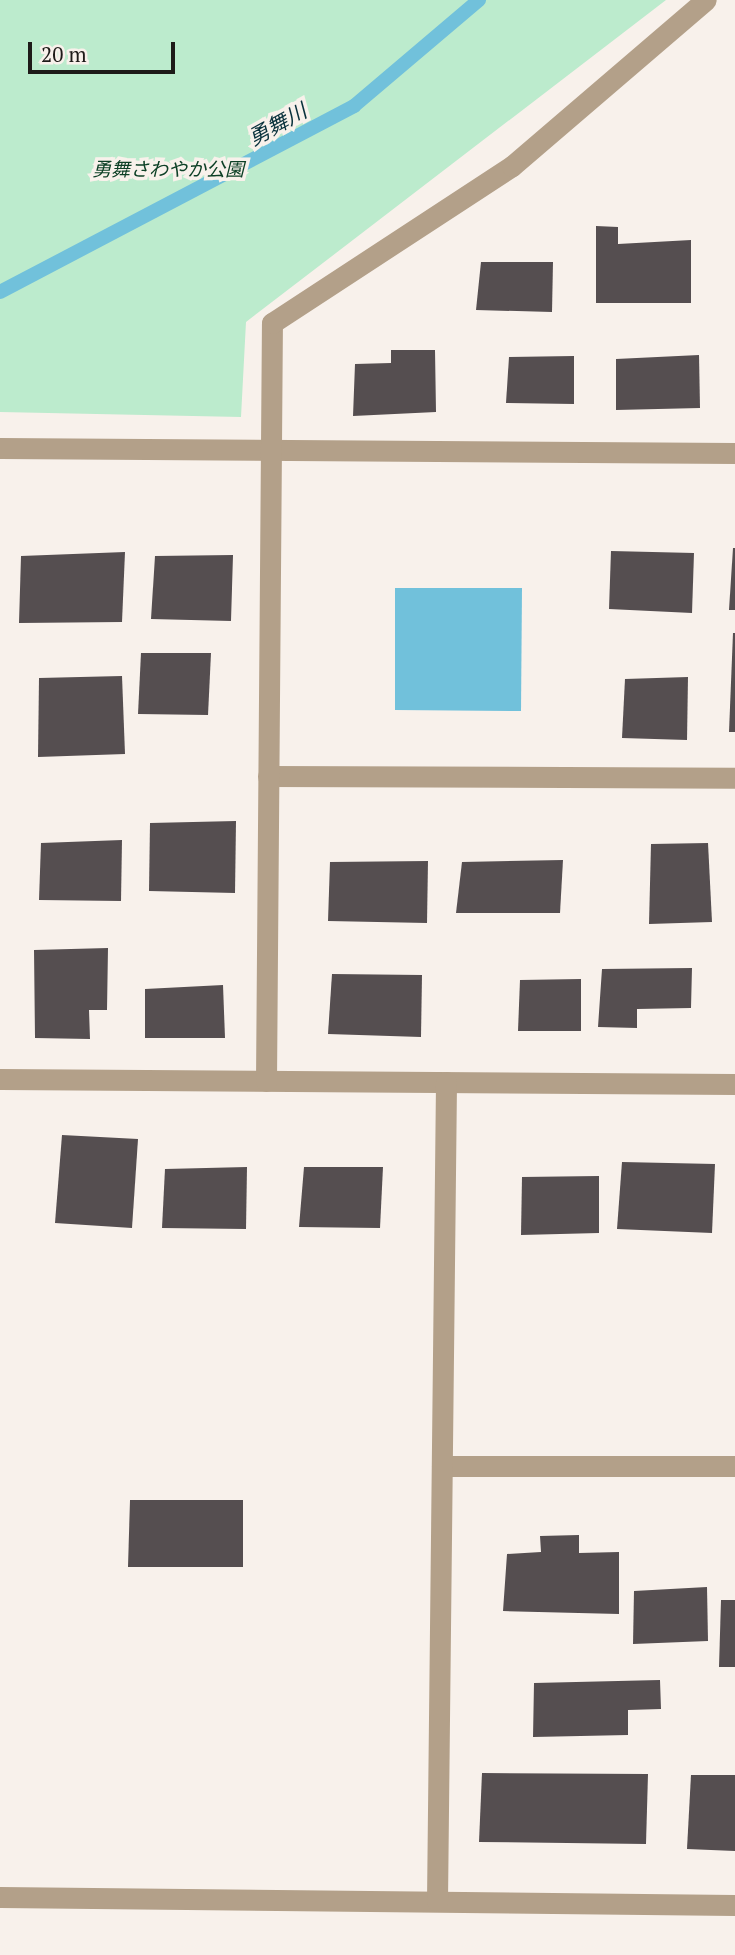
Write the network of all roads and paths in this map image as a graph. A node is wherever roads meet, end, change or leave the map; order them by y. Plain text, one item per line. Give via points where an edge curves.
1 (706, 0) edge
2 (0, 448) edge
3 (269, 450) junction
4 (735, 453) edge
5 (268, 776) junction
6 (735, 778) edge
7 (0, 1079) edge
8 (266, 1081) junction
9 (446, 1082) junction
10 (735, 1084) edge
11 (442, 1466) junction
12 (735, 1466) edge
13 (0, 1897) edge
14 (437, 1901) junction
15 (735, 1905) edge

1 - 3 street via 512,166 272,323
2 - 3 street
3 - 4 street
3 - 5 street
5 - 6 street
5 - 8 street
7 - 8 street
8 - 9 street
9 - 10 street
9 - 11 street
11 - 12 street
11 - 14 street
13 - 14 street
14 - 15 street

